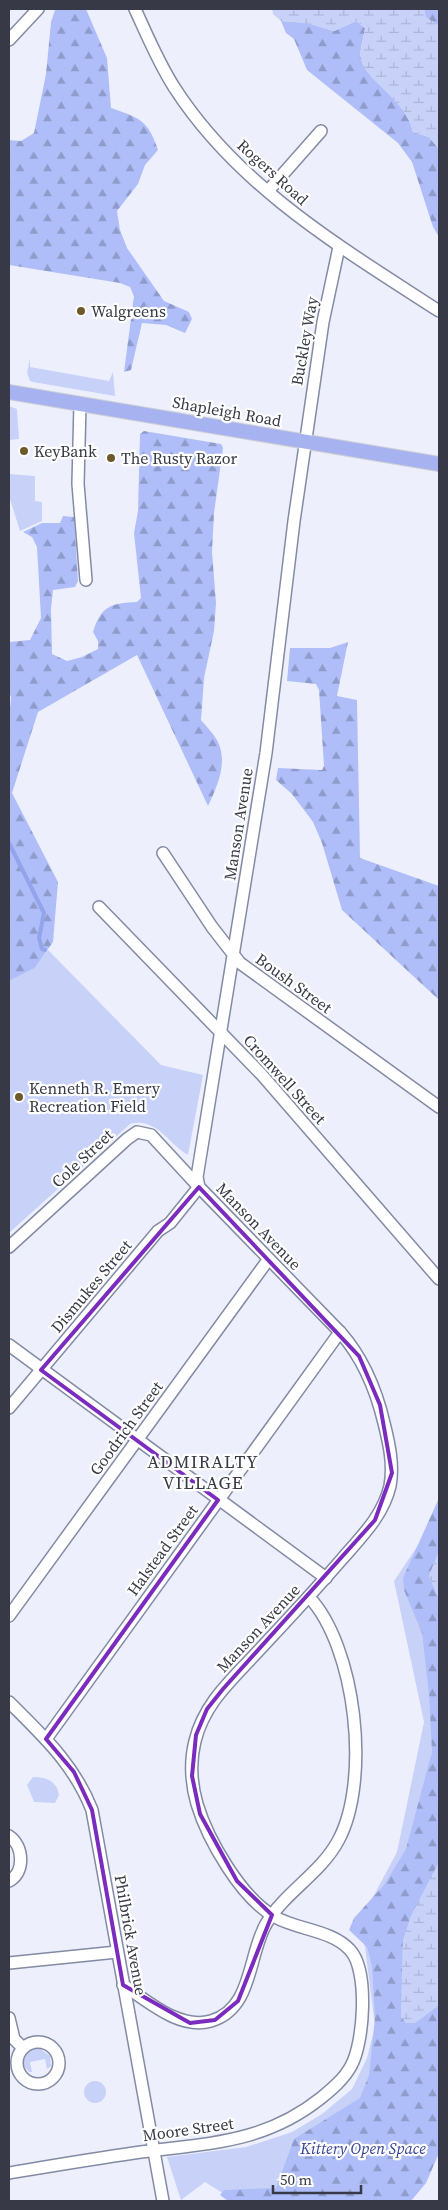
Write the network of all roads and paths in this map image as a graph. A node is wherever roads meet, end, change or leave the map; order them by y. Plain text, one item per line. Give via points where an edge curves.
1 (38, 9) edge
2 (135, 9) edge
3 (9, 40) edge
4 (321, 131) dead end
5 (268, 191) junction
6 (339, 247) junction
7 (439, 311) edge
8 (9, 392) edge
9 (80, 404) junction
10 (305, 442) junction
11 (439, 464) edge
12 (86, 580) dead end
13 (163, 853) dead end
14 (99, 907) dead end
15 (233, 955) junction
16 (222, 1034) junction
17 (439, 1107) edge
18 (199, 1187) junction
19 (9, 1247) edge
20 (268, 1260) junction
21 (439, 1279) edge
22 (340, 1332) junction
23 (9, 1345) edge
24 (42, 1370) junction
25 (9, 1408) edge
26 (138, 1440) junction
27 (218, 1500) junction
28 (326, 1578) junction
29 (309, 1597) junction
30 (9, 1616) edge
31 (9, 1702) edge
32 (46, 1739) junction
33 (9, 1836) edge
34 (9, 1881) edge
35 (272, 1915) junction
36 (117, 1952) junction
37 (9, 1963) edge
38 (123, 1985) junction
39 (9, 2018) edge
40 (23, 2048) dead end
41 (153, 2151) junction
42 (9, 2173) edge
43 (163, 2201) edge

1 - 3 street
2 - 5 street, Rogers Road via 163,68 188,107 225,150
4 - 5 street
5 - 6 street, Rogers Road
6 - 7 street, Rogers Road
6 - 10 street, Buckley Way via 322,322
8 - 9 main road, Shapleigh Road
9 - 10 main road, Shapleigh Road
9 - 12 street via 78,484
10 - 11 main road, Shapleigh Road
10 - 15 street, Manson Avenue via 266,753
13 - 15 street, Boush Street
14 - 16 street, Cromwell Street
15 - 16 street, Manson Avenue
15 - 17 street, Boush Street via 268,984
16 - 18 street, Manson Avenue via 198,1164
16 - 21 street, Cromwell Street via 262,1075
18 - 19 street, Cole Street via 151,1135 138,1132 127,1138
18 - 20 street, Manson Avenue
18 - 24 street, Dismukes Street
20 - 22 street, Manson Avenue
20 - 26 street, Goodrich Street
22 - 27 street, Halstead Street
22 - 28 street, Manson Avenue via 366,1368 380,1405 392,1473 375,1520
23 - 24 street
24 - 25 street, Dismukes Street
24 - 26 street
26 - 27 street
26 - 30 street, Goodrich Street
27 - 28 street
27 - 32 street, Halstead Street
28 - 29 street, Manson Avenue
29 - 35 street via 328,1624 348,1685 354,1730 355,1783 349,1815 337,1842 321,1864
29 - 35 street, Manson Avenue via 214,1699 202,1720 192,1753 196,1802 210,1834 237,1881 255,1902
31 - 32 street, Philbrick Avenue
32 - 36 street, Philbrick Avenue via 74,1772 92,1810
33 - 34 street via 17,1845 21,1863
35 - 38 street via 262,1934 243,1992 228,2011 215,2020 182,2021
35 - 41 street, Moore Street via 333,1939 354,1954 363,2016 355,2060 323,2096 297,2115 266,2130 220,2143
36 - 37 street
36 - 38 street, Philbrick Avenue
38 - 41 street, Philbrick Avenue
39 - 40 street via 14,2039
41 - 42 street, Moore Street
41 - 43 street, Philbrick Avenue

